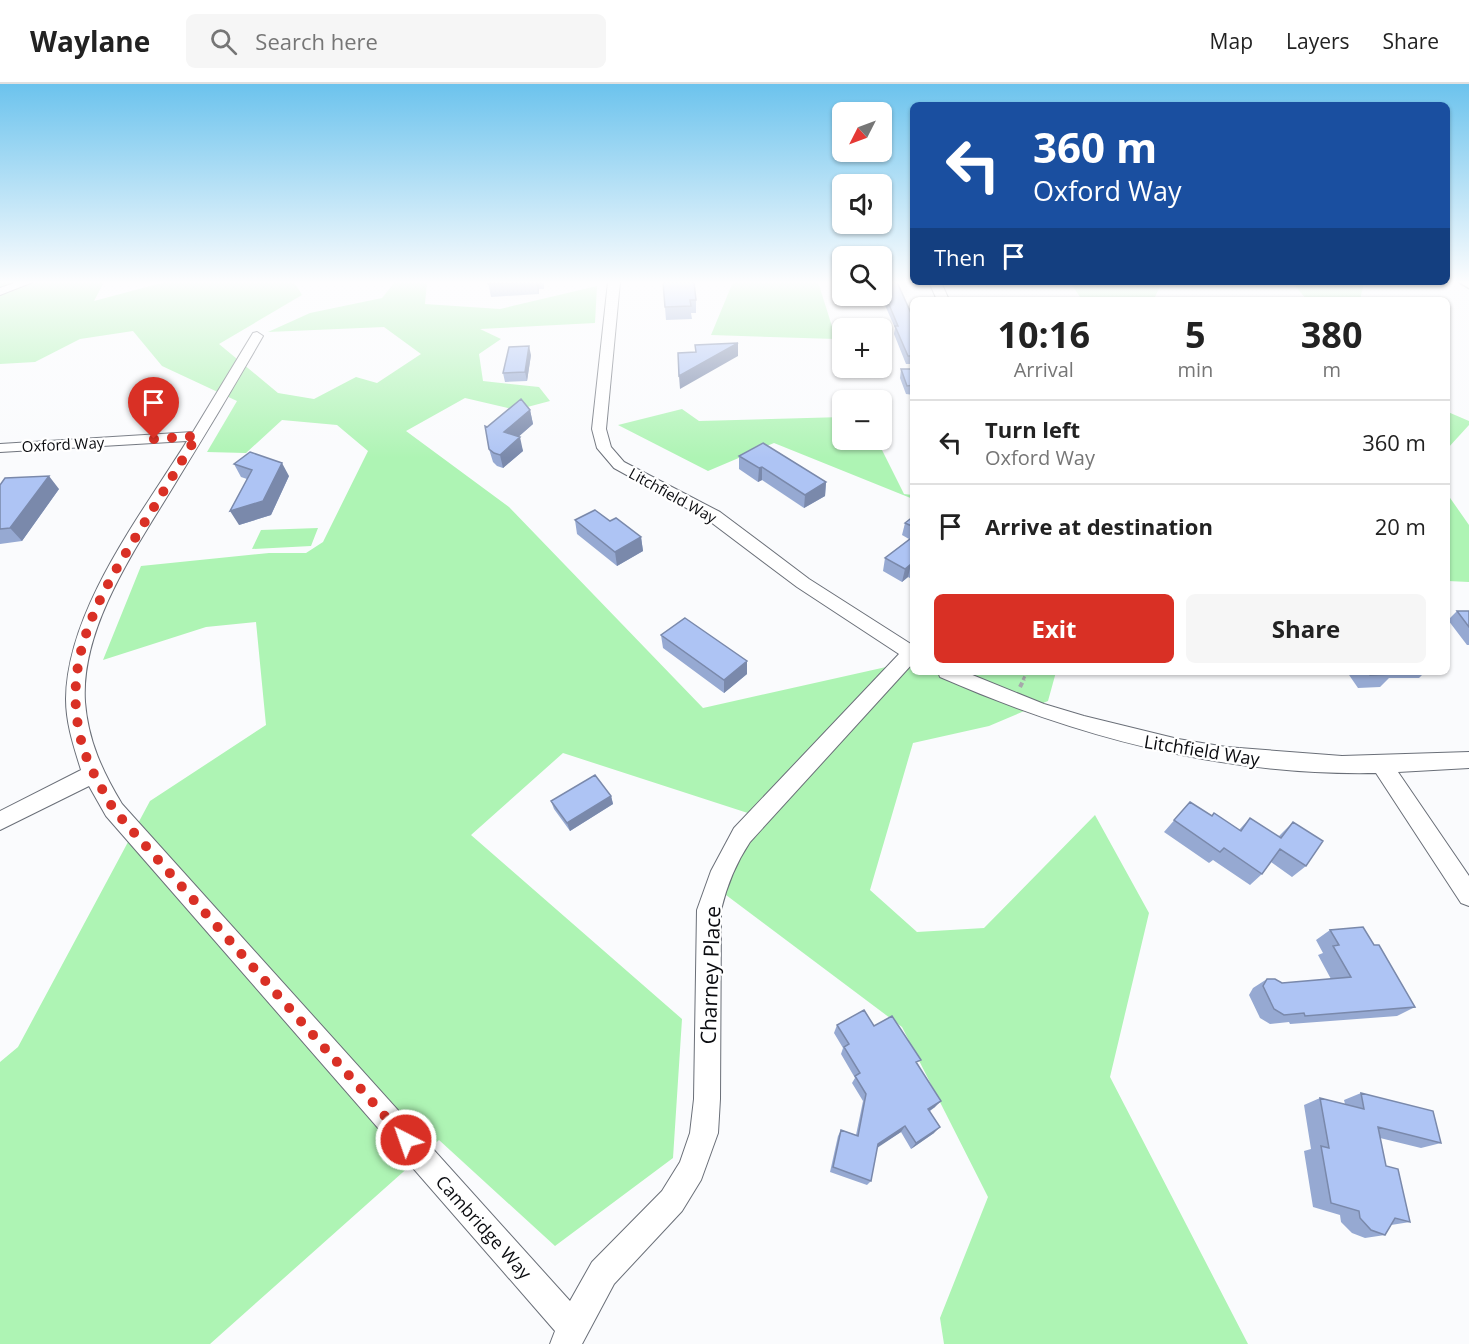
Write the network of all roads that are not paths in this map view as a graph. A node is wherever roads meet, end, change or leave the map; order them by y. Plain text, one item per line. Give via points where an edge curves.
1 (254, 341) edge
2 (608, 341) edge
3 (197, 436) junction
4 (0, 448) edge
5 (910, 653) edge
6 (910, 656) edge
7 (953, 675) edge
8 (1469, 760) edge
9 (1381, 763) junction
10 (93, 774) junction
11 (0, 821) edge
12 (1469, 895) edge
13 (569, 1335) edge

1 - 3 street, Cambridge Way
2 - 5 street, Litchfield Way via 599,429 609,456 631,474 714,516 803,583
3 - 4 street, Oxford Way
3 - 10 street, Cambridge Way via 102,592 89,622 77,672 76,713
6 - 13 street, Charney Place via 742,835 727,857 715,882 709,910 704,1133 691,1170 672,1201 603,1273
7 - 9 street, Litchfield Way via 1042,712 1152,743 1268,761
8 - 9 street, Litchfield Way
9 - 12 street
10 - 11 street
10 - 13 street, Cambridge Way via 114,810

